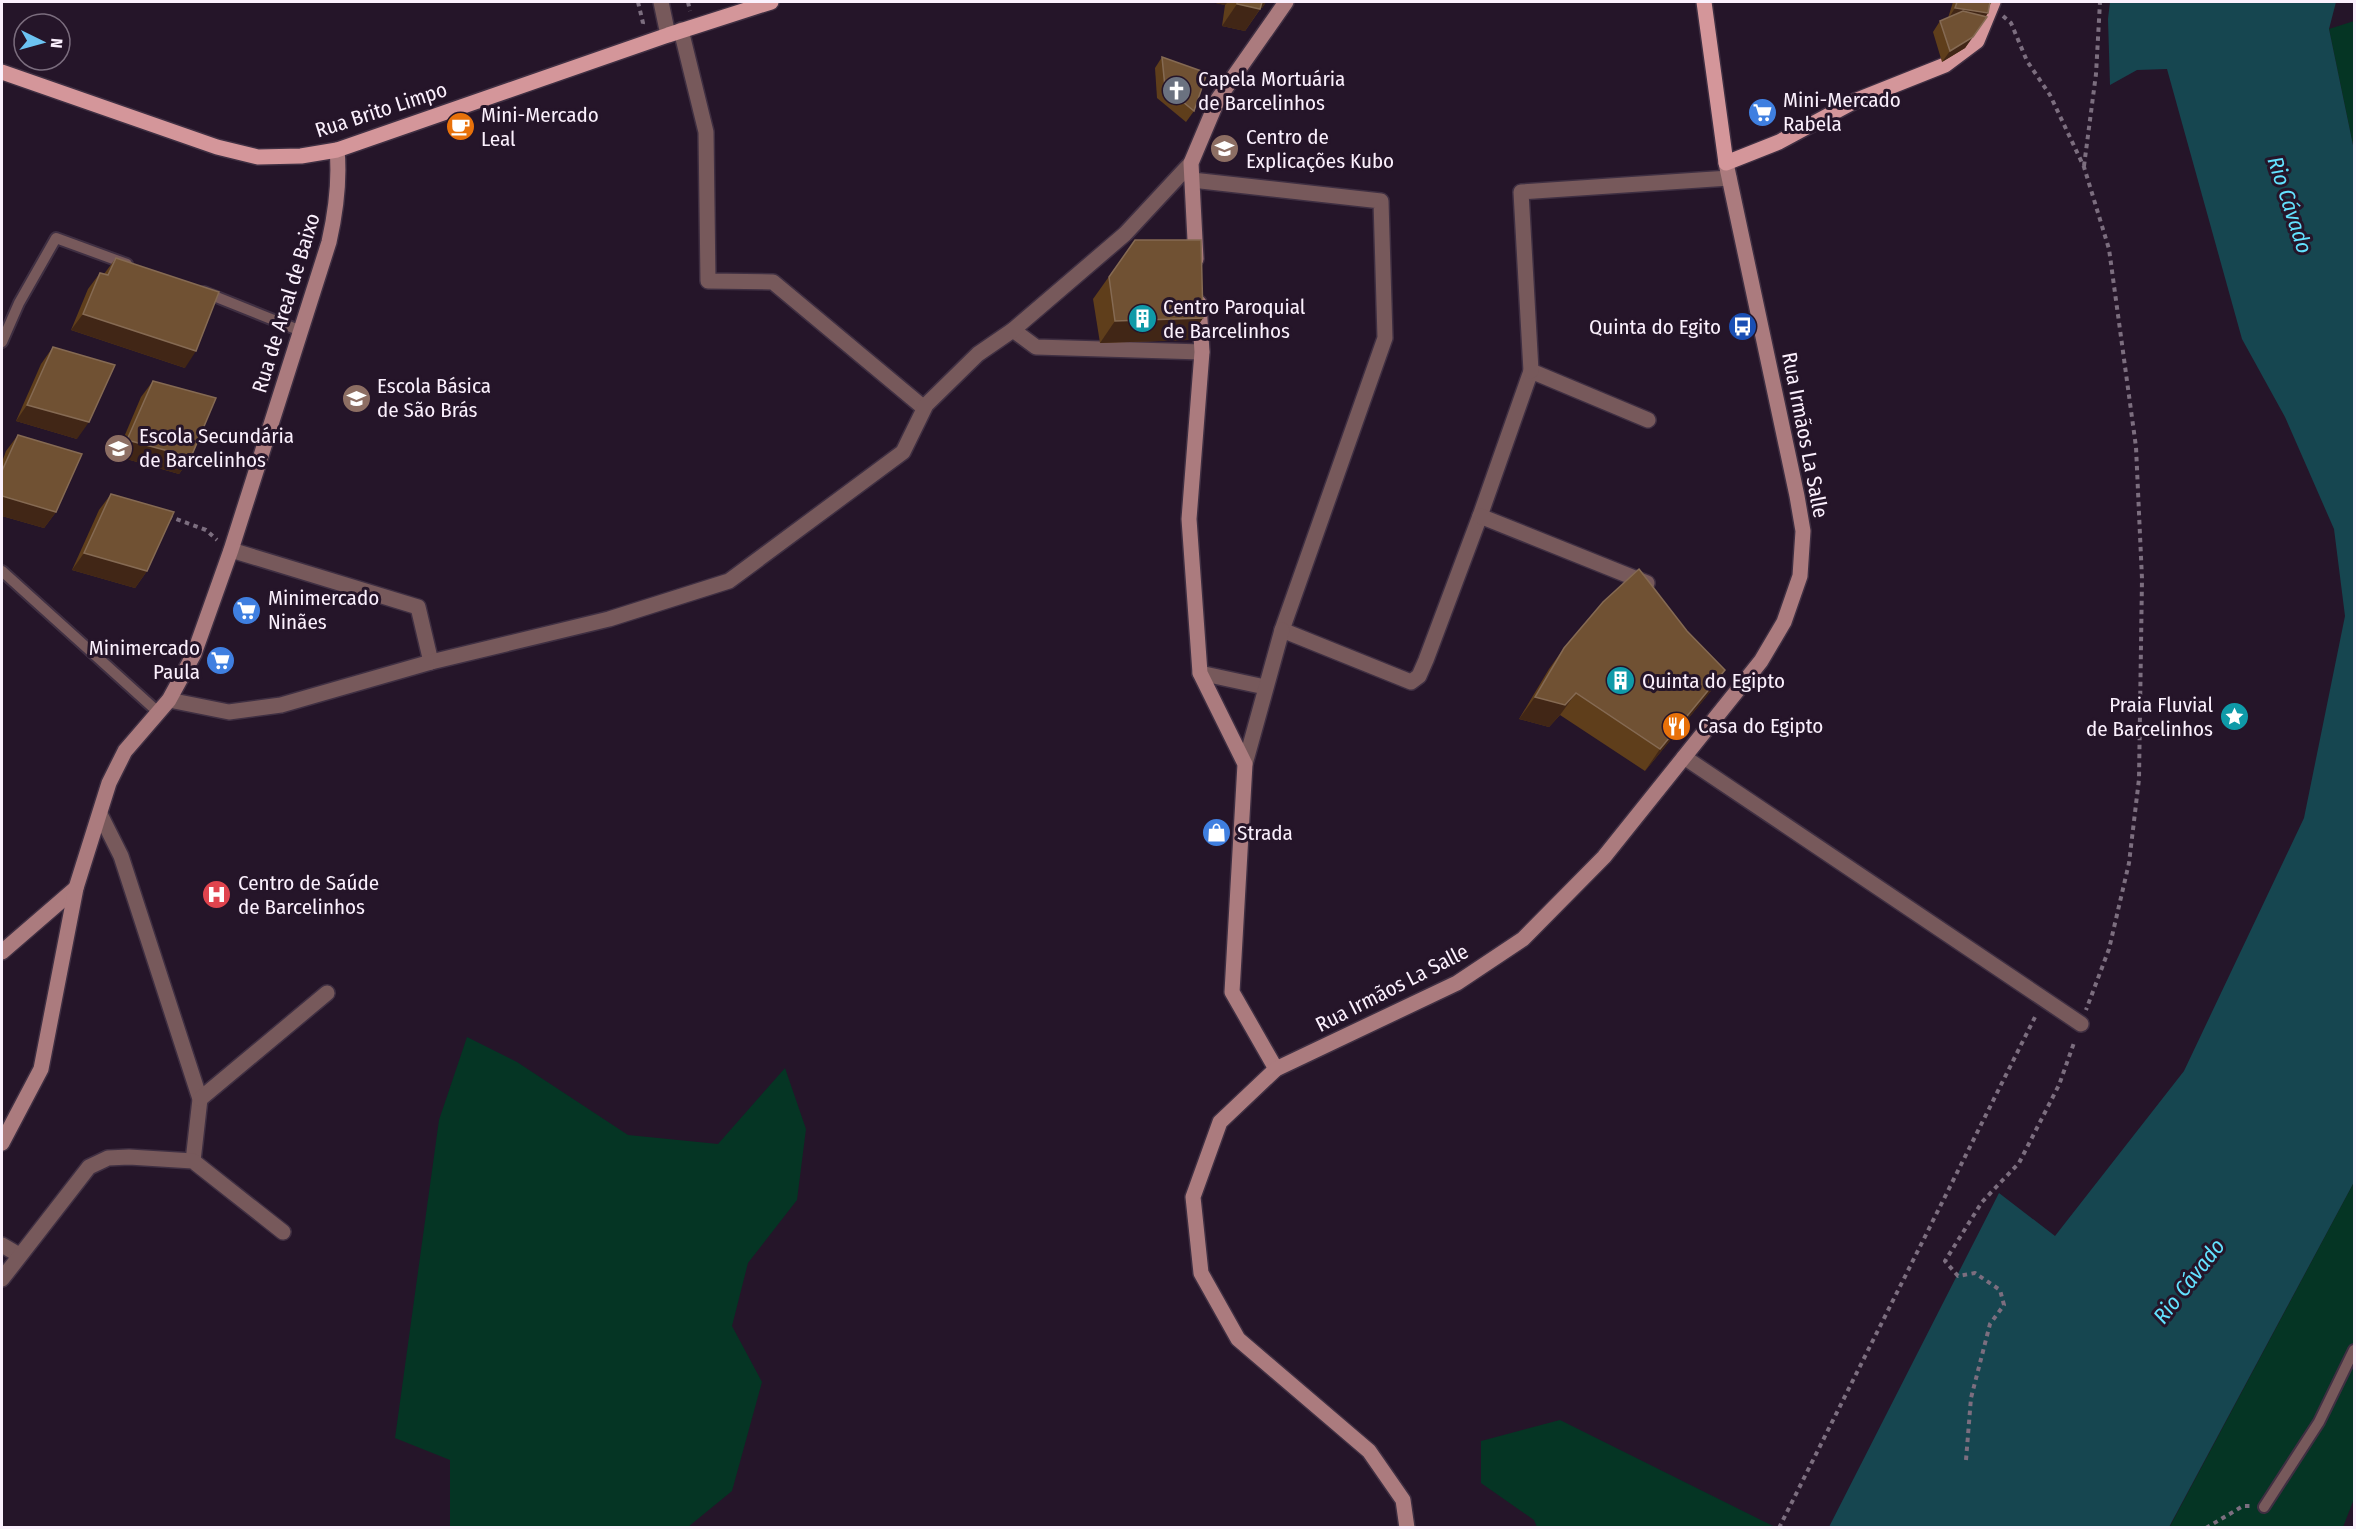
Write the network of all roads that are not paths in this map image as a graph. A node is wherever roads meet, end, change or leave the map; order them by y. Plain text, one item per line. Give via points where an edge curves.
1 (661, 2) edge
2 (771, 2) edge
3 (1286, 2) edge
4 (1704, 2) edge
5 (1992, 4) edge
6 (674, 33) junction
7 (2, 72) edge
8 (338, 150) junction
9 (1726, 163) junction
10 (1191, 164) junction
11 (1729, 178) junction
12 (1192, 180) junction
13 (134, 266) edge
14 (190, 287) edge
15 (1013, 330) junction
16 (301, 331) junction
17 (2, 342) edge
18 (1202, 352) junction
19 (1531, 371) junction
20 (924, 408) junction
21 (1648, 420) dead end
22 (1480, 516) junction
23 (231, 550) junction
24 (2, 571) edge
25 (1647, 583) edge
26 (1282, 630) junction
27 (432, 662) junction
28 (1200, 673) junction
29 (1265, 687) junction
30 (169, 700) junction
31 (158, 712) junction
32 (1684, 757) junction
33 (1245, 764) junction
34 (100, 814) junction
35 (76, 888) junction
36 (2, 952) edge
37 (327, 993) dead end
38 (2081, 1024) road end
39 (1276, 1069) junction
40 (200, 1099) junction
41 (2, 1143) edge
42 (193, 1161) junction
43 (284, 1232) dead end
44 (2, 1245) edge
45 (19, 1255) junction
46 (2, 1279) edge
47 (2354, 1357) edge
48 (2264, 1507) road end
49 (1407, 1527) edge

1 - 6 street
2 - 6 main road, Rua Brito Limpo
3 - 10 street via 1218,99
4 - 9 main road
5 - 9 main road via 1977,41 1944,65 1857,100 1779,142
6 - 8 main road, Rua Brito Limpo
6 - 20 street via 706,132 708,281 773,282
7 - 8 main road, Rua Brito Limpo via 217,147 258,157
8 - 16 street, Rua de Areal de Baixo via 338,206
9 - 11 street, Rua Irmãos La Salle
10 - 12 street
10 - 15 street via 1125,234
11 - 19 street via 1521,192
11 - 32 street, Rua Irmãos La Salle via 1797,496 1803,531 1800,576 1784,622 1761,662
12 - 18 street
12 - 26 street via 1381,201 1385,338
13 - 17 lane via 56,238
14 - 16 lane
15 - 18 street via 1036,347
15 - 20 street via 978,354
16 - 23 street, Rua de Areal de Baixo
18 - 28 street via 1189,519
19 - 21 street
19 - 22 street
20 - 27 street via 903,452 729,581 609,620
22 - 25 street
22 - 26 street via 1419,676 1411,682
23 - 27 street via 418,608
23 - 30 street, Rua de Areal de Baixo via 194,654
24 - 31 lane
26 - 29 street
27 - 30 street via 254,710 229,712
28 - 29 street
28 - 33 street
29 - 33 street
30 - 31 street, Rua de Areal de Baixo
31 - 34 street, Rua de Areal de Baixo via 124,751
32 - 38 street
32 - 39 street, Rua Irmãos La Salle via 1604,857 1523,939 1457,983
33 - 39 street via 1232,992
34 - 35 street, Rua de Areal de Baixo
34 - 40 street via 121,856
35 - 36 street
35 - 41 street, Rua de Areal de Baixo via 41,1069
37 - 40 street
39 - 49 street, Rua Irmãos La Salle via 1220,1122 1193,1197 1201,1273 1238,1339 1369,1451 1403,1500
40 - 42 street
42 - 43 street
42 - 45 street via 129,1156 108,1158 89,1167
44 - 45 street
45 - 46 street
47 - 48 lane via 2319,1422

